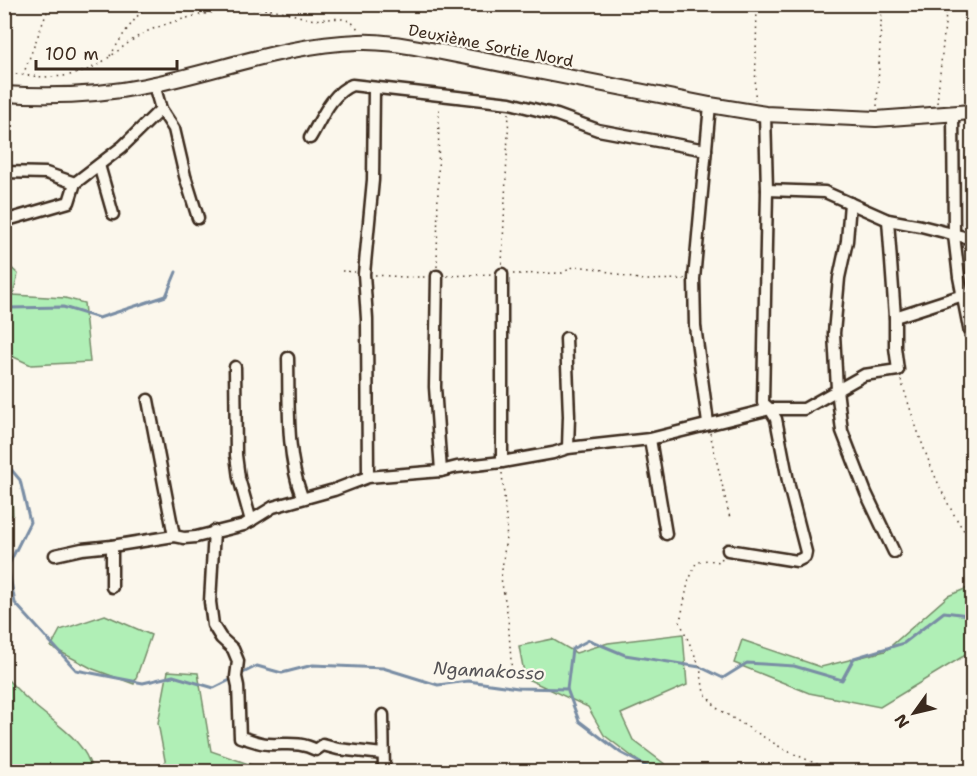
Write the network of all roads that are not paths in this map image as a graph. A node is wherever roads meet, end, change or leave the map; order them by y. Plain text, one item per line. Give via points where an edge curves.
1 (154, 85) junction
2 (374, 88) junction
3 (4, 94) edge
4 (710, 105) junction
5 (161, 109) junction
6 (760, 112) junction
7 (972, 112) edge
8 (953, 114) junction
9 (310, 138) dead end
10 (706, 150) junction
11 (99, 165) junction
12 (4, 172) edge
13 (75, 183) junction
14 (767, 190) junction
15 (850, 203) junction
16 (113, 214) dead end
17 (198, 218) dead end
18 (888, 220) junction
19 (4, 221) edge
20 (954, 235) junction
21 (972, 239) edge
22 (502, 274) road end
23 (437, 276) road end
24 (963, 295) junction
25 (896, 317) junction
26 (972, 335) edge
27 (566, 338) dead end
28 (288, 358) dead end
29 (235, 367) dead end
30 (837, 389) junction
31 (148, 400) dead end
32 (770, 409) junction
33 (708, 423) junction
34 (650, 439) junction
35 (568, 448) junction
36 (502, 462) junction
37 (441, 471) junction
38 (368, 477) junction
39 (302, 497) junction
40 (251, 521) junction
41 (214, 531) junction
42 (666, 534) dead end
43 (174, 536) junction
44 (112, 546) junction
45 (728, 550) road end
46 (894, 552) dead end
47 (55, 555) dead end
48 (112, 587) dead end
49 (383, 715) dead end
50 (383, 754) junction
51 (384, 771) edge

1 - 3 main road, Deuxième Sortie Nord via 75,94
1 - 4 main road, Deuxième Sortie Nord via 292,49 360,42 431,50
1 - 5 street
2 - 9 street via 352,85 342,90
2 - 10 street via 510,103 598,130
2 - 38 street via 373,180 364,273
4 - 6 main road, Deuxième Sortie Nord
4 - 10 street
5 - 11 street
5 - 17 street via 174,129
6 - 8 main road, Deuxième Sortie Nord via 876,119
6 - 14 street
7 - 8 main road, Deuxième Sortie Nord
8 - 20 street
10 - 33 street via 694,279 695,326
11 - 13 street
11 - 16 street
12 - 13 street via 46,173
13 - 19 street via 69,202
14 - 15 street via 825,192
14 - 32 street via 763,403
15 - 18 street
15 - 30 street via 834,333
18 - 20 street
18 - 25 street
20 - 21 street
20 - 24 street
22 - 36 street
23 - 37 street via 435,387
24 - 25 street
24 - 26 street
25 - 30 street via 898,370 864,375
27 - 35 street
28 - 39 street via 290,436
29 - 40 street via 236,455
30 - 32 street via 804,409
30 - 46 street via 842,431
31 - 43 street
32 - 33 street
32 - 45 street via 776,419 805,557 797,561
33 - 34 street
34 - 35 street
34 - 42 street
35 - 36 street
36 - 37 street
37 - 38 street
38 - 39 street
39 - 40 street via 273,507
40 - 41 street
41 - 43 street via 196,537
41 - 50 street via 210,602 213,625 238,661 240,737 269,744 306,744 316,750 323,745
43 - 44 street
44 - 47 street
44 - 48 street
49 - 50 street
50 - 51 street

